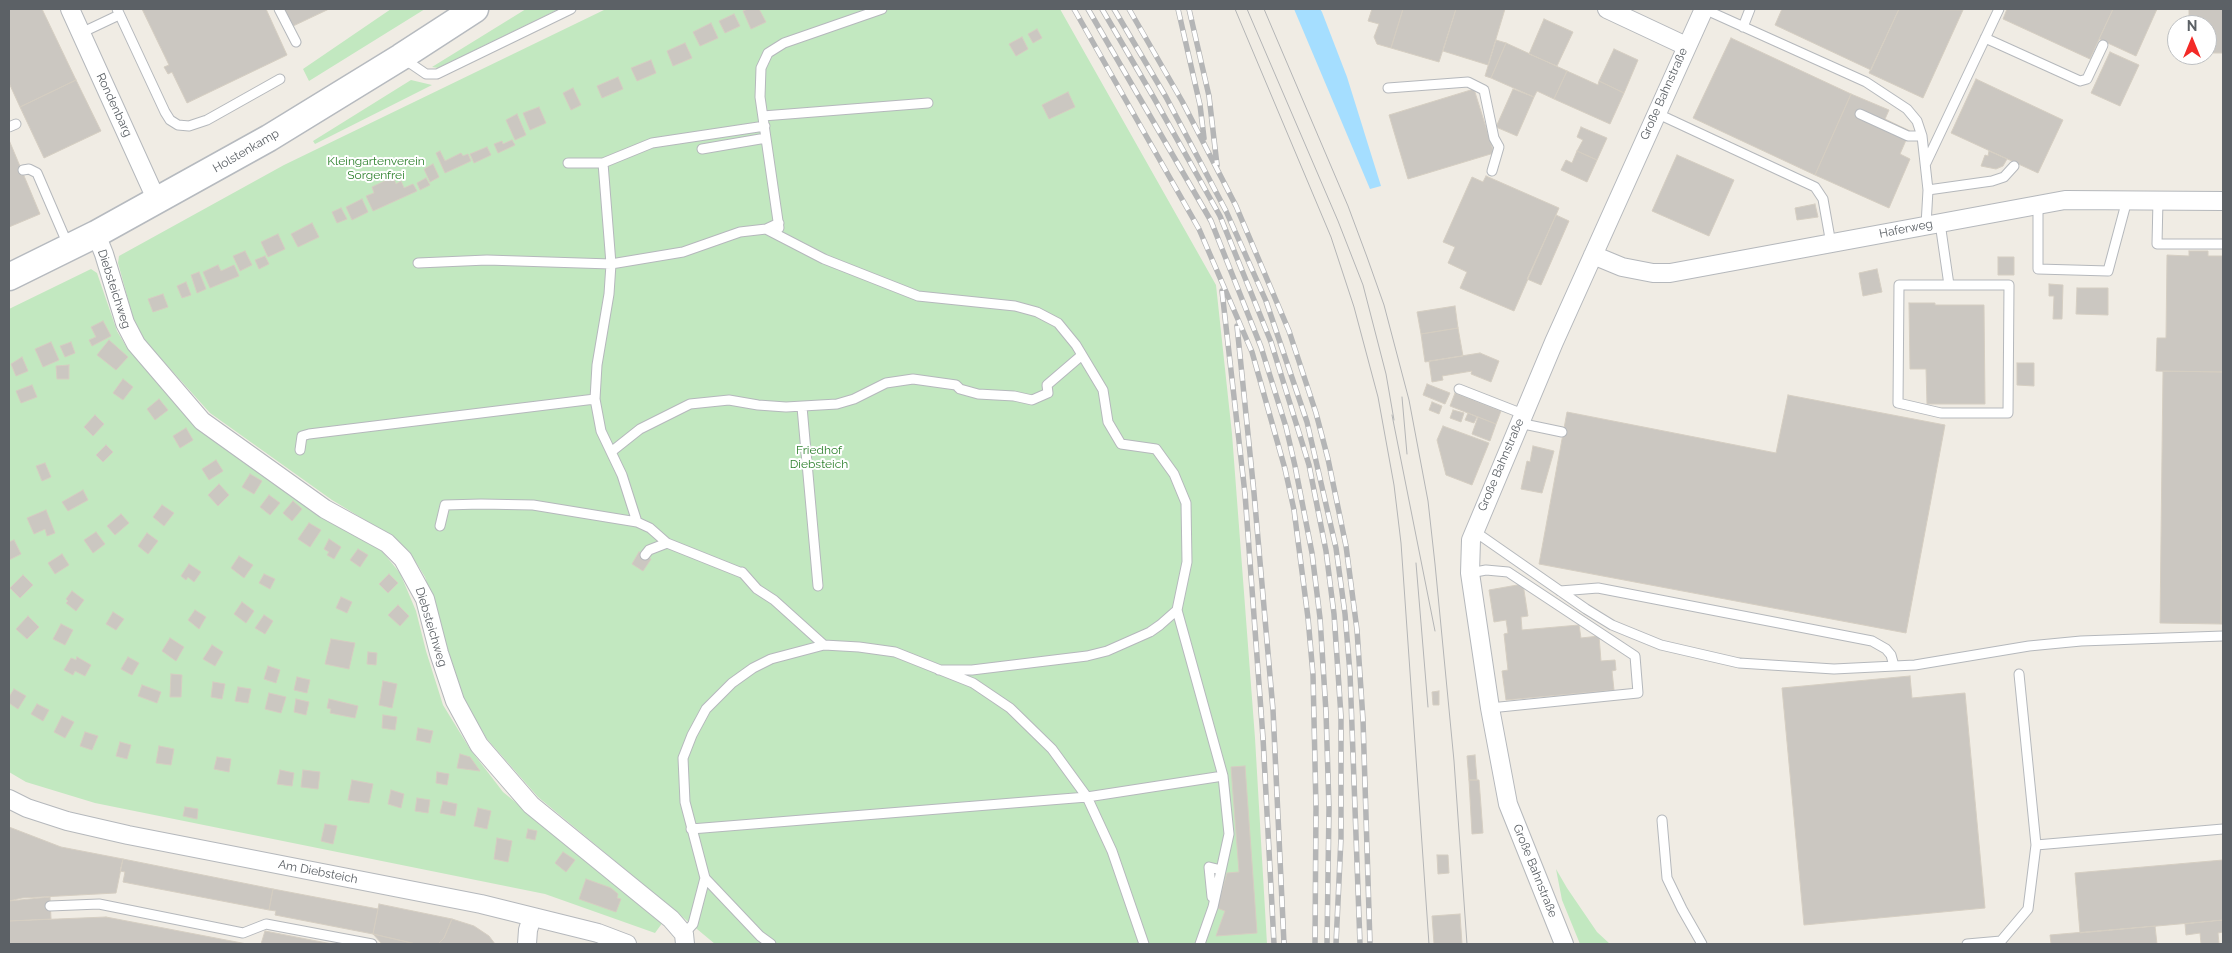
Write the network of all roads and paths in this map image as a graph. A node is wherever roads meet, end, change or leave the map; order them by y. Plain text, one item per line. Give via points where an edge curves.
1 (70, 9) edge
2 (279, 9) edge
3 (475, 9) edge
4 (571, 9) edge
5 (882, 9) edge
6 (1607, 9) edge
7 (1704, 9) edge
8 (1750, 9) edge
9 (1999, 9) edge
10 (118, 12) edge
11 (1743, 27) junction
12 (81, 33) junction
13 (1985, 38) junction
14 (296, 42) dead end
15 (2103, 45) dead end
16 (1686, 46) junction
17 (401, 57) junction
18 (280, 79) dead end
19 (1388, 88) dead end
20 (928, 103) dead end
21 (1656, 113) junction
22 (1860, 114) dead end
23 (763, 116) junction
24 (764, 126) junction
25 (1922, 136) junction
26 (766, 138) junction
27 (702, 149) dead end
28 (568, 163) dead end
29 (603, 163) junction
30 (1926, 163) junction
31 (2014, 166) dead end
32 (22, 170) dead end
33 (1492, 171) dead end
34 (1928, 190) junction
35 (2127, 200) junction
36 (2158, 200) junction
37 (157, 201) junction
38 (2223, 201) edge
39 (2038, 204) junction
40 (779, 223) junction
41 (1933, 224) junction
42 (766, 230) junction
43 (96, 234) junction
44 (780, 236) junction
45 (1831, 244) junction
46 (2223, 244) edge
47 (69, 248) junction
48 (1592, 256) junction
49 (418, 263) dead end
50 (611, 264) junction
51 (9, 277) edge
52 (1950, 284) junction
53 (1082, 355) junction
54 (1459, 389) dead end
55 (595, 398) junction
56 (802, 407) junction
57 (1521, 419) junction
58 (1562, 432) dead end
59 (300, 450) dead end
60 (611, 452) junction
61 (636, 522) junction
62 (440, 526) dead end
63 (1474, 531) junction
64 (667, 543) junction
65 (645, 555) dead end
66 (1470, 574) junction
67 (818, 586) dead end
68 (1560, 591) junction
69 (1177, 610) junction
70 (2223, 636) edge
71 (824, 645) junction
72 (1894, 666) junction
73 (939, 670) junction
74 (2018, 674) dead end
75 (1490, 708) junction
76 (1223, 776) junction
77 (1087, 796) junction
78 (9, 799) edge
79 (1662, 820) dead end
80 (2223, 829) edge
81 (691, 830) junction
82 (2036, 845) junction
83 (705, 878) junction
84 (50, 906) dead end
85 (532, 917) junction
86 (685, 939) edge
87 (372, 944) edge
88 (528, 944) edge
89 (627, 944) edge
90 (771, 944) edge
91 (1144, 944) edge
92 (1200, 944) edge
93 (1564, 944) edge
94 (1702, 944) edge
95 (1967, 944) edge

1 - 12 street, Rondenbarg
2 - 14 lane
3 - 17 main road, Holstenkamp
4 - 17 lane via 437,74 426,74
5 - 23 lane via 784,43 768,53 761,68
6 - 16 street
7 - 11 lane
7 - 16 street, Große Bahnstraße
8 - 11 lane
9 - 13 lane
10 - 12 lane
10 - 18 lane via 165,112 178,125 190,126 207,120
11 - 25 lane via 1866,82 1896,100 1917,121
12 - 37 street, Rondenbarg
13 - 15 lane via 2080,81 2087,80
13 - 30 lane
16 - 21 street, Große Bahnstraße
17 - 37 main road, Holstenkamp via 269,138
19 - 33 lane via 1468,82 1484,90 1494,138 1499,147
20 - 23 lane
21 - 45 lane via 1815,187 1824,199
21 - 48 street, Große Bahnstraße
22 - 25 lane via 1908,136
23 - 24 lane
24 - 26 lane
24 - 29 lane via 652,143
25 - 30 lane
26 - 27 lane
26 - 40 lane
28 - 29 lane
29 - 50 lane
30 - 34 lane
31 - 34 lane via 2004,177 1992,181
32 - 47 lane via 30,169 37,173
34 - 41 lane
35 - 36 street, Haferweg
35 - 39 street, Haferweg via 2065,200
35 - 39 lane via 2108,271 2038,269
36 - 38 street, Haferweg
36 - 46 lane via 2157,244
37 - 43 main road, Holstenkamp
39 - 41 street, Haferweg
40 - 42 lane
40 - 44 lane
41 - 45 street, Haferweg
41 - 52 lane
42 - 44 lane
42 - 50 lane via 740,232 683,252
43 - 47 main road, Holstenkamp
43 - 86 street, Diebsteichweg via 124,323 142,351 202,421 325,509 387,543 403,559 425,599 455,701 479,744 531,805 671,919
44 - 53 lane via 816,256 918,296 998,303 1037,312 1058,323
45 - 48 street, Haferweg via 1670,273 1622,267
47 - 51 main road, Holstenkamp
48 - 57 street, Große Bahnstraße
49 - 50 lane via 488,260
50 - 55 lane via 596,364
52 - 52 lane via 1899,284 1898,403 1941,413 2008,414 2009,284
53 - 56 lane via 1047,385 1048,393 1032,400 978,394 964,391 956,385 914,379 886,383 837,404
53 - 69 lane via 1103,390 1103,422 1121,444 1156,449 1174,474 1186,503 1187,562
54 - 57 lane
55 - 59 lane via 309,434 302,436
55 - 60 lane via 601,431
56 - 60 lane via 730,400 690,404 640,429
56 - 67 lane
57 - 58 lane
57 - 63 street, Große Bahnstraße
60 - 61 lane via 622,475
61 - 62 lane via 533,504 481,504 446,505
61 - 64 lane via 650,528
63 - 66 street, Große Bahnstraße
63 - 68 lane
64 - 65 lane
64 - 71 lane via 742,573
66 - 75 street, Große Bahnstraße
66 - 75 lane via 1486,570 1508,572 1635,656 1638,693
68 - 72 lane via 1634,636 1696,654 1779,667
68 - 72 lane via 1598,588 1872,641 1886,649
69 - 73 lane via 1150,632 1107,651 972,670
69 - 76 lane
70 - 72 lane via 2081,641
71 - 73 lane via 895,652
71 - 81 lane via 771,659 753,668 732,683 706,709 684,758 685,802
73 - 77 lane via 973,683 1010,708 1052,749
74 - 82 lane
75 - 93 street, Große Bahnstraße via 1508,804
76 - 77 lane
76 - 92 lane via 1229,834 1213,907
77 - 81 lane
77 - 91 lane via 1112,850
78 - 85 street, Am Diebsteich via 66,821 128,835 472,902
79 - 94 lane via 1668,878
80 - 82 lane
81 - 83 lane
82 - 95 lane via 2028,909 2001,941
83 - 86 lane via 693,924
83 - 90 lane
84 - 87 lane via 99,904 244,933 266,924
85 - 88 street
85 - 89 street, Am Diebsteich via 598,933

